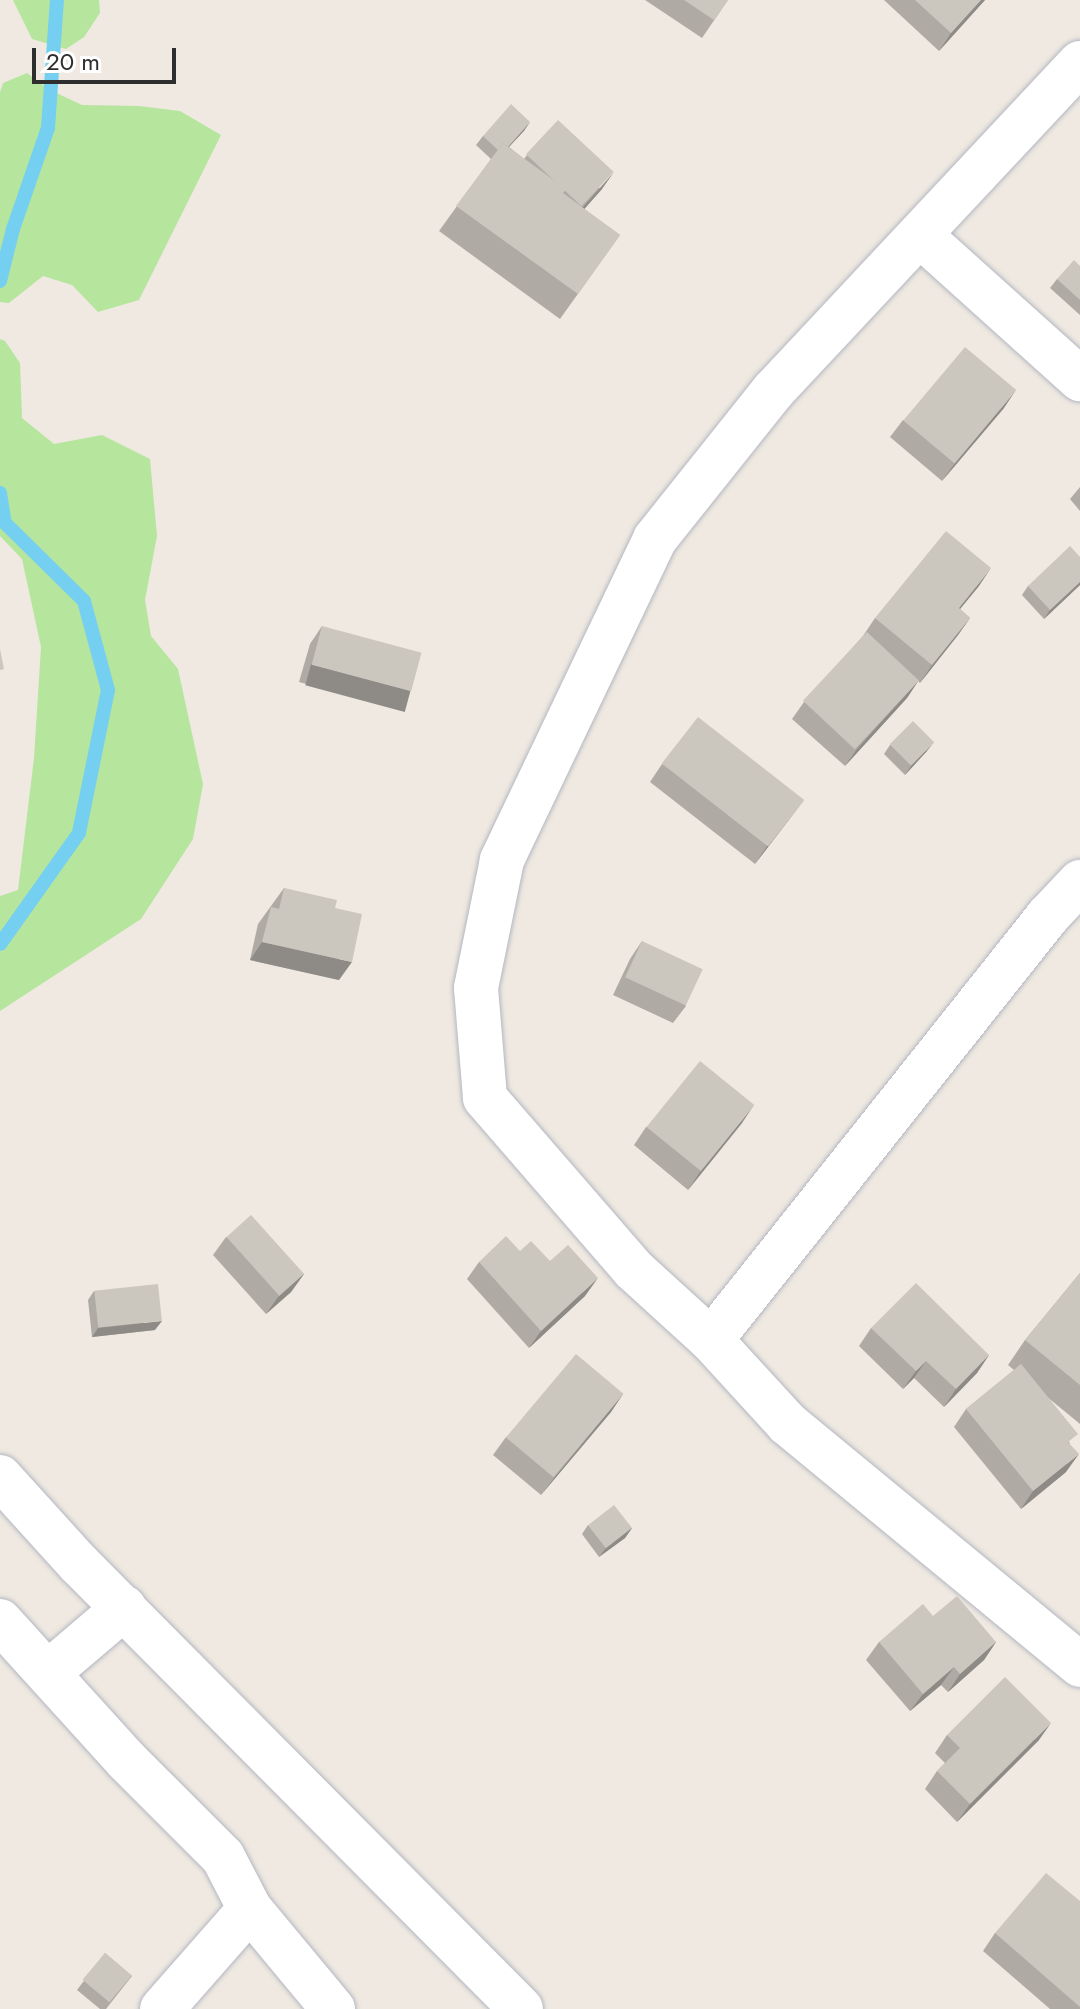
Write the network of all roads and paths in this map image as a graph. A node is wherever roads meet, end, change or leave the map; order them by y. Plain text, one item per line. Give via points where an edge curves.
1 (1080, 63) edge
2 (921, 236) junction
3 (1080, 379) edge
4 (1080, 882) edge
5 (711, 1340) junction
6 (0, 1477) edge
7 (124, 1608) junction
8 (0, 1621) edge
9 (1080, 1665) edge
10 (49, 1672) junction
11 (250, 1909) junction
12 (162, 2009) edge
13 (333, 2009) edge
14 (521, 2009) edge

1 - 2 street
2 - 3 street
2 - 5 street via 773,391 655,539 502,860 476,988 485,1098 633,1269
4 - 5 street
5 - 9 street via 788,1424
6 - 7 street
7 - 10 street
7 - 14 street
8 - 10 street
10 - 11 street via 126,1760 223,1857
11 - 12 street
11 - 13 street

